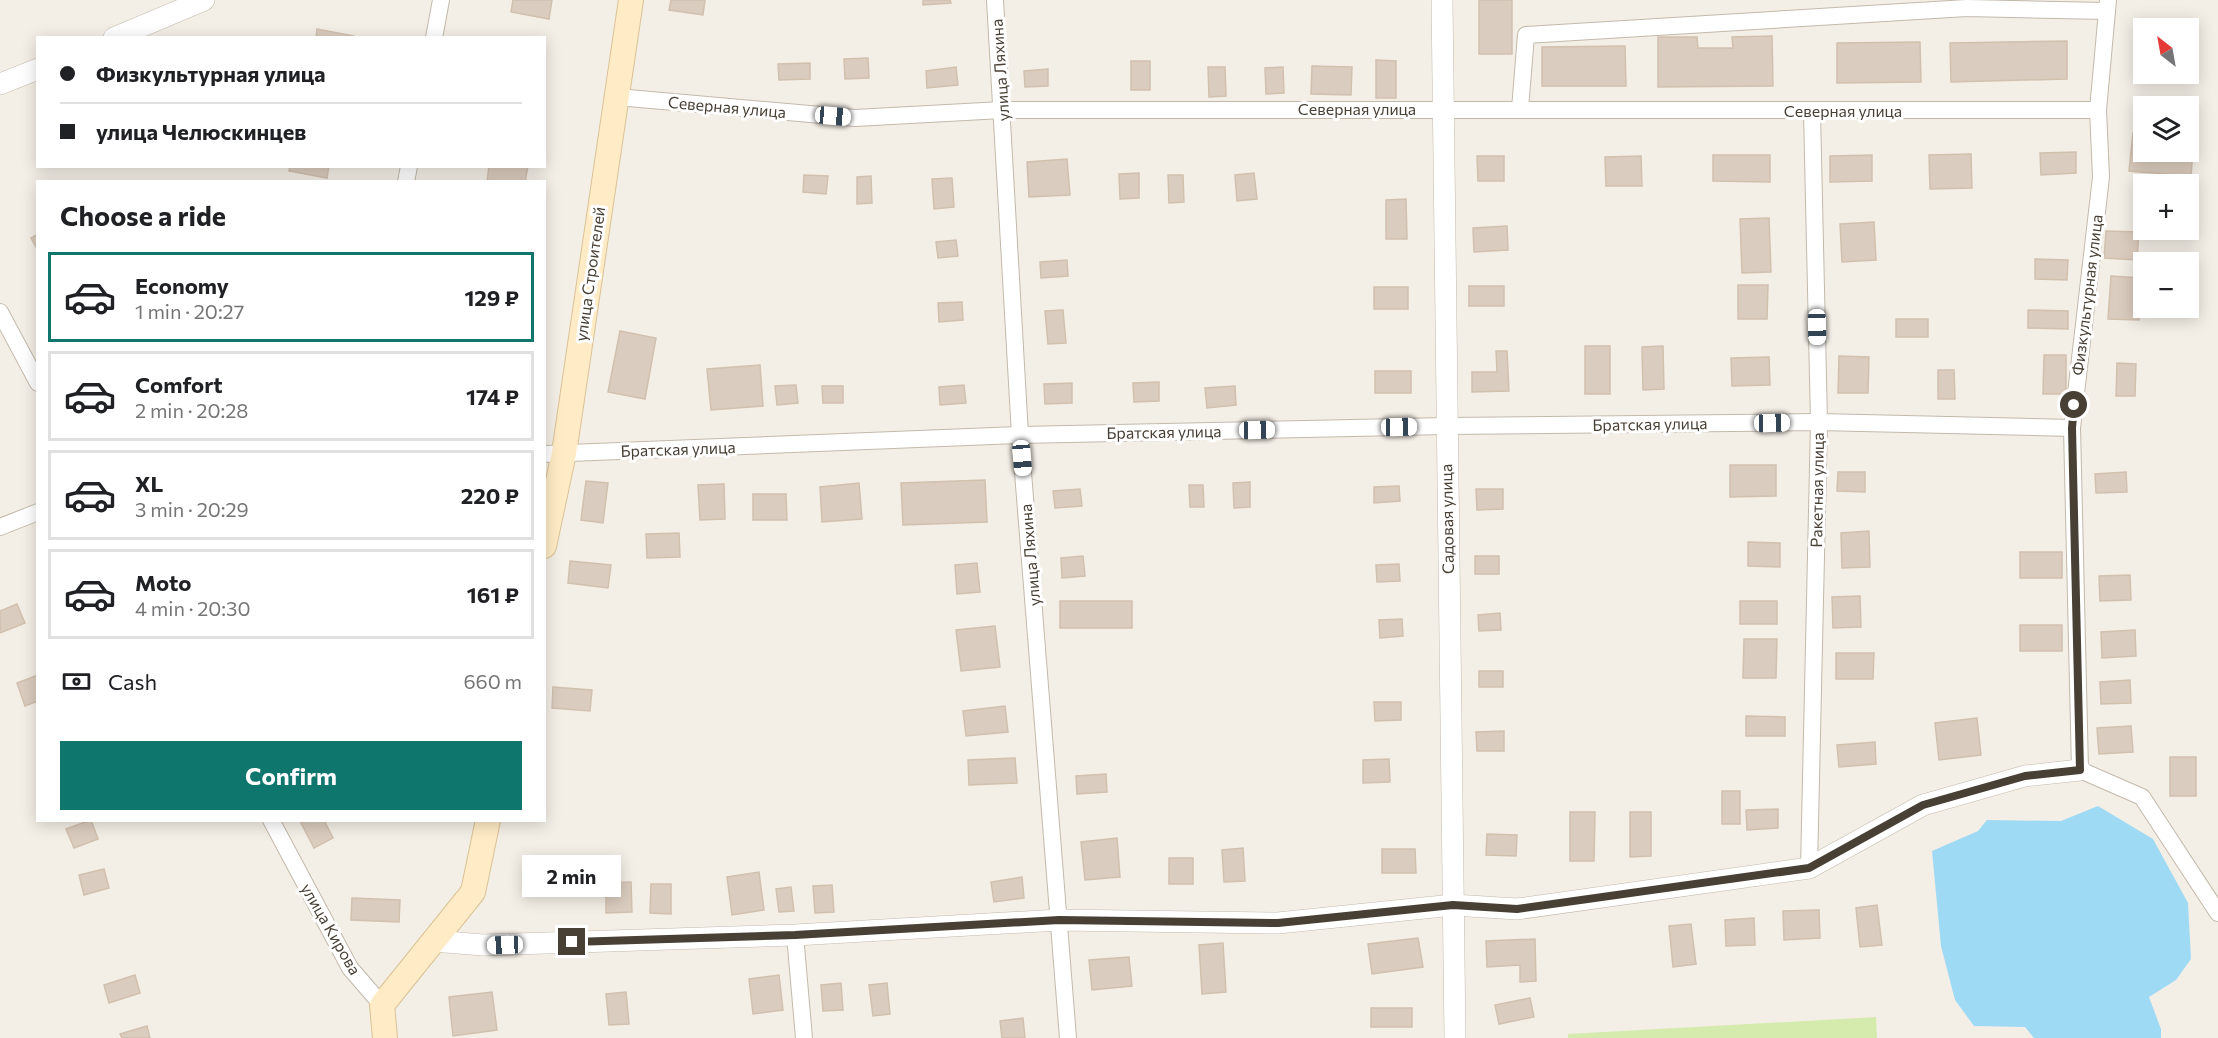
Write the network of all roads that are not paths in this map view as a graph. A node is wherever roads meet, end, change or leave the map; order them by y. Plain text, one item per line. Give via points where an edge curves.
1 (204, 0) edge
2 (441, 0) edge
3 (631, 0) edge
4 (995, 0) edge
5 (1442, 0) edge
6 (2108, 5) edge
7 (119, 36) edge
8 (434, 36) edge
9 (36, 70) edge
10 (0, 84) edge
11 (617, 96) junction
12 (1444, 109) junction
13 (1002, 110) junction
14 (1520, 110) junction
15 (2098, 110) junction
16 (1812, 112) junction
17 (0, 312) edge
18 (36, 379) edge
19 (1819, 422) junction
20 (1446, 426) junction
21 (2072, 428) junction
22 (1020, 435) junction
23 (554, 453) edge
24 (36, 513) edge
25 (0, 527) edge
26 (546, 527) edge
27 (2080, 770) junction
28 (272, 822) edge
29 (488, 822) edge
30 (1809, 868) junction
31 (1453, 905) junction
32 (2218, 913) edge
33 (1059, 920) junction
34 (795, 935) junction
35 (433, 941) junction
36 (382, 1005) junction
37 (385, 1038) edge
38 (804, 1038) edge
39 (1068, 1038) edge
40 (1455, 1038) edge

1 - 7 street
2 - 8 street
3 - 11 main road, улица Строителей
4 - 13 street, улица Ляхина
5 - 12 street, Садовая улица
6 - 14 street via 1967,8 1526,35
6 - 15 street, Физкультурная улица
9 - 10 street
11 - 13 street, Северная улица via 855,118
11 - 23 main road, улица Строителей
12 - 13 street, Северная улица
12 - 14 street, Северная улица
12 - 20 street, Садовая улица
13 - 22 street, улица Ляхина
14 - 16 street, Северная улица
15 - 16 street, Северная улица
15 - 21 street, Физкультурная улица via 2101,177
16 - 19 street, Ракетная улица
17 - 18 street
19 - 20 street, Братская улица
19 - 21 street, Братская улица
19 - 30 street, Ракетная улица
20 - 22 street, Братская улица
20 - 31 street, Садовая улица
21 - 27 street, Физкультурная улица
22 - 23 street, Братская улица
22 - 33 street, улица Ляхина
23 - 26 main road, улица Строителей
24 - 25 street
27 - 30 street via 2025,776 1923,805
27 - 32 street via 2142,797
28 - 36 street, улица Кирова via 350,968
29 - 35 main road via 473,892
30 - 31 street via 1517,909
31 - 33 street via 1278,923
31 - 40 street, Садовая улица
33 - 34 street
33 - 39 street, улица Ляхина
34 - 35 street via 483,945
34 - 38 street
35 - 36 main road
36 - 37 main road

